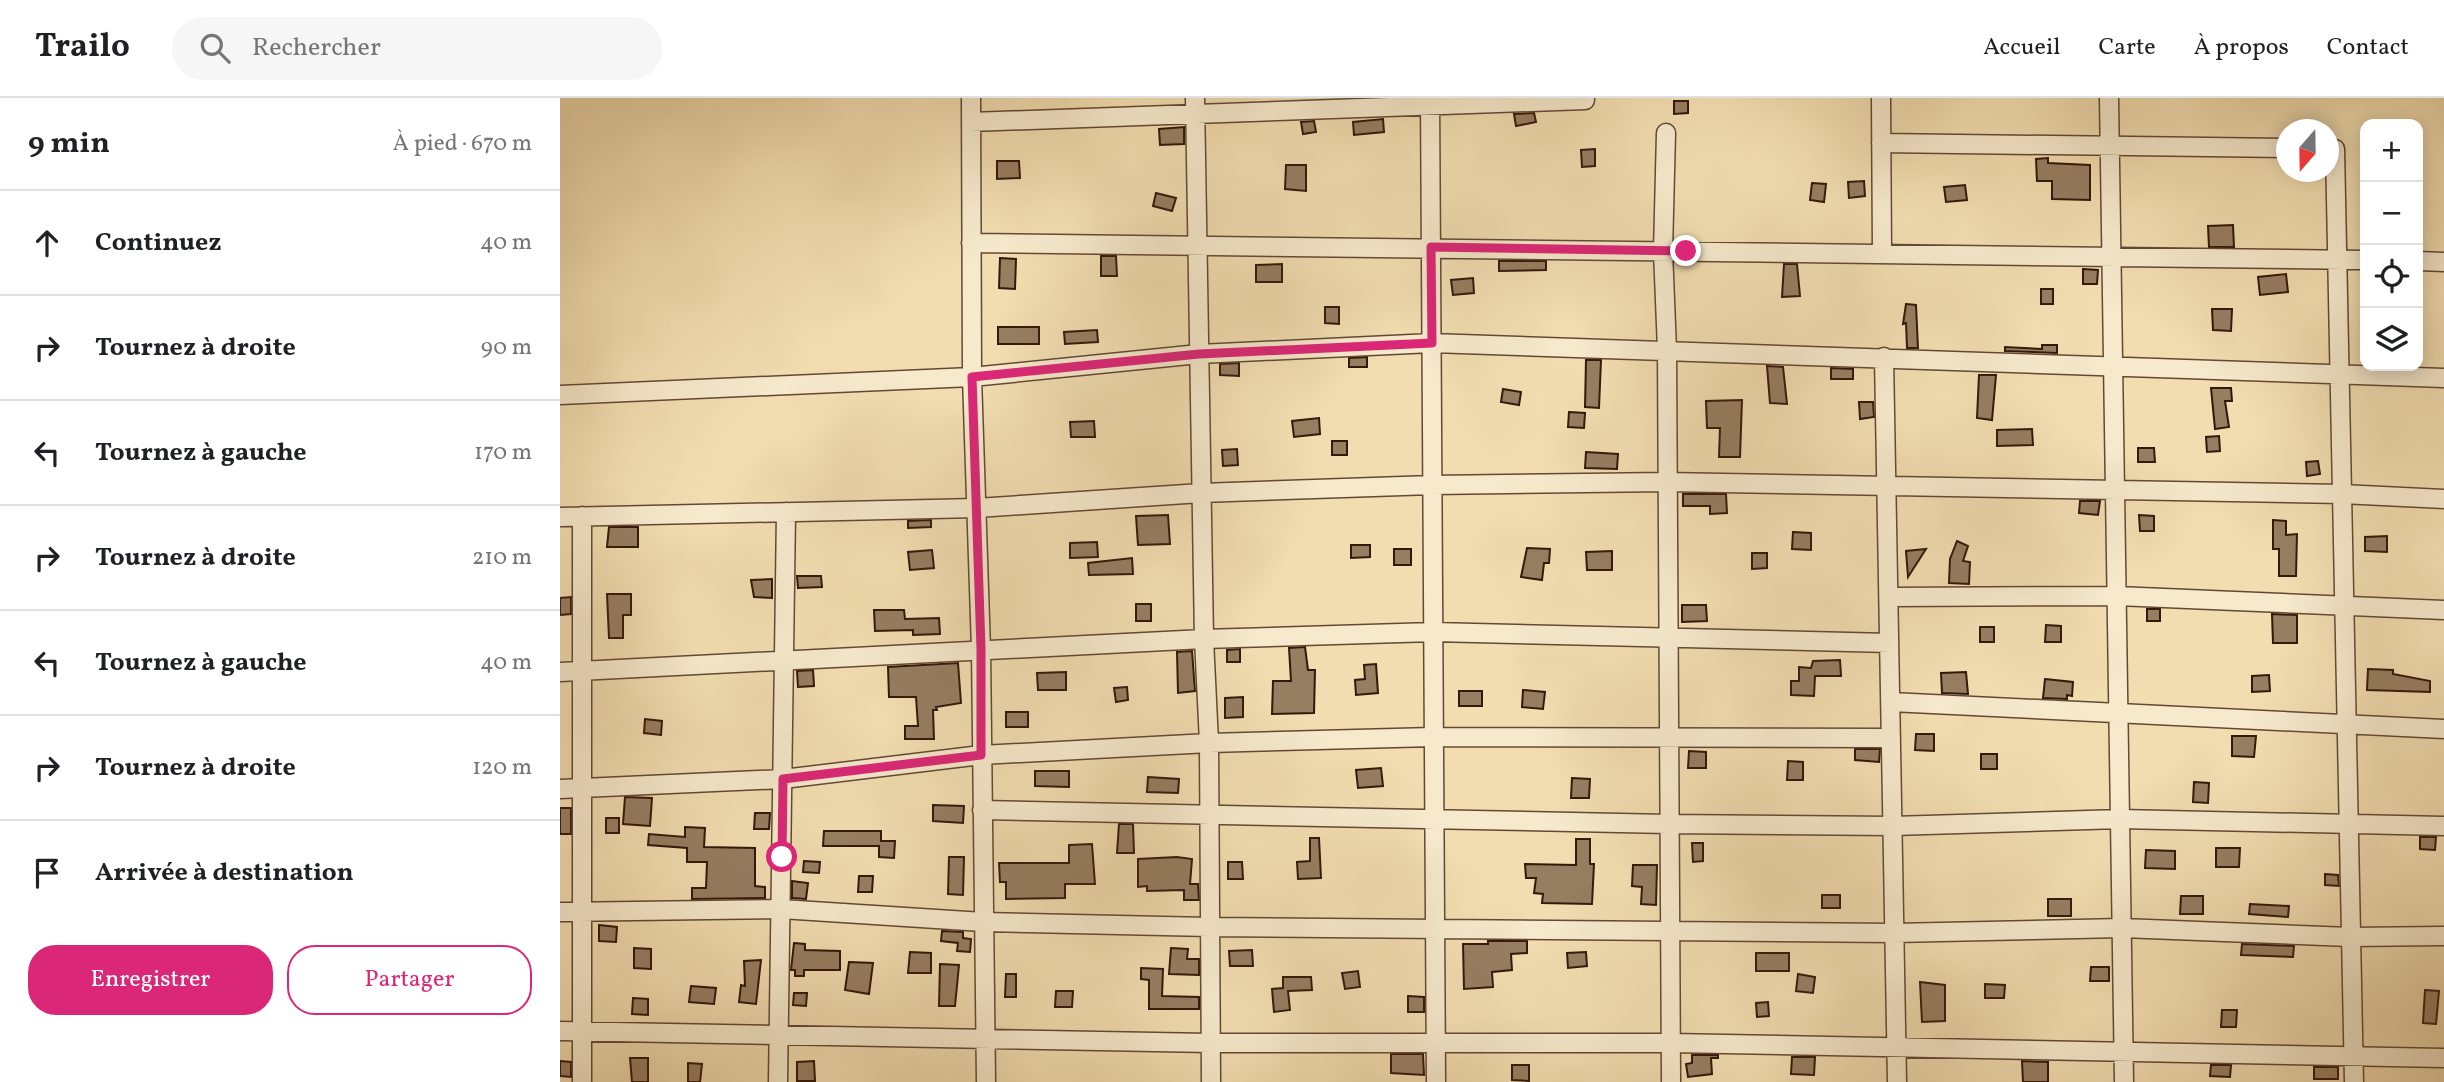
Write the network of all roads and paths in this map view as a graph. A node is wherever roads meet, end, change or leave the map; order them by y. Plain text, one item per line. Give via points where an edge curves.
1 (971, 98) edge
2 (1881, 98) edge
3 (2109, 98) edge
4 (1585, 100) dead end
5 (1430, 101) edge
6 (1195, 106) edge
7 (971, 122) junction
8 (1666, 133) dead end
9 (1881, 143) junction
10 (2109, 145) junction
11 (2276, 148) edge
12 (2336, 182) edge
13 (971, 243) junction
14 (1197, 245) junction
15 (1431, 247) junction
16 (1663, 251) junction
17 (1882, 254) junction
18 (2111, 256) junction
19 (2337, 259) junction
20 (2360, 260) edge
21 (2423, 261) edge
22 (2444, 262) edge
23 (1432, 343) junction
24 (1667, 350) junction
25 (1199, 354) junction
26 (1884, 357) junction
27 (2113, 366) junction
28 (2340, 372) junction
29 (972, 377) junction
30 (2444, 377) edge
31 (560, 395) edge
32 (1665, 482) junction
33 (1432, 485) junction
34 (1886, 486) junction
35 (2115, 490) junction
36 (1201, 493) junction
37 (2342, 494) junction
38 (2444, 499) edge
39 (976, 508) junction
40 (786, 512) junction
41 (582, 516) junction
42 (560, 517) edge
43 (2117, 596) junction
44 (1889, 597) junction
45 (2344, 605) junction
46 (2444, 610) edge
47 (1433, 632) junction
48 (1667, 638) junction
49 (1204, 639) junction
50 (1889, 643) junction
51 (981, 649) junction
52 (784, 660) junction
53 (582, 670) junction
54 (560, 672) edge
55 (1891, 702) junction
56 (2118, 712) junction
57 (2347, 722) junction
58 (2444, 729) edge
59 (1670, 736) junction
60 (1433, 737) junction
61 (1891, 738) junction
62 (1209, 743) junction
63 (981, 755) junction
64 (783, 779) junction
65 (583, 788) junction
66 (560, 789) edge
67 (982, 810) junction
68 (1209, 816) junction
69 (1434, 818) junction
70 (2120, 818) junction
71 (2349, 823) junction
72 (1668, 824) junction
73 (1893, 826) junction
74 (2444, 826) edge
75 (781, 909) junction
76 (560, 912) edge
77 (580, 912) junction
78 (983, 922) junction
79 (1209, 927) junction
80 (2122, 928) junction
81 (1435, 929) junction
82 (1670, 933) junction
83 (1894, 933) junction
84 (2444, 936) edge
85 (2350, 937) junction
86 (582, 1030) junction
87 (560, 1031) edge
88 (779, 1034) junction
89 (986, 1037) junction
90 (1436, 1042) junction
91 (1210, 1043) junction
92 (1671, 1043) junction
93 (1897, 1049) junction
94 (2124, 1052) junction
95 (2354, 1055) junction
96 (2444, 1058) edge
97 (582, 1082) edge
98 (778, 1082) edge
99 (986, 1082) edge
100 (1211, 1082) edge
101 (1436, 1082) edge
102 (1671, 1082) edge
103 (1897, 1082) edge
104 (2124, 1082) edge
105 (2354, 1082) edge

1 - 7 street
2 - 9 street
3 - 10 street
4 - 5 street
5 - 6 street
5 - 15 street
6 - 7 street
6 - 14 street
7 - 13 street
8 - 16 street
9 - 10 street
9 - 17 street
10 - 11 street
10 - 18 street
12 - 19 street
13 - 14 street
13 - 29 street
14 - 15 street
14 - 25 street
15 - 16 street
15 - 23 street
16 - 17 street
16 - 24 street
17 - 18 street
18 - 19 street
18 - 27 street
19 - 20 street
19 - 28 street
21 - 22 street
23 - 24 street
23 - 25 street
23 - 33 street
24 - 26 street
24 - 32 street
25 - 29 street
25 - 36 street
26 - 27 street
26 - 34 street
27 - 28 street
27 - 35 street
28 - 30 street
28 - 37 street
29 - 31 street
29 - 39 street
32 - 33 street
32 - 34 street
32 - 48 street
33 - 36 street
33 - 47 street
34 - 35 street
34 - 44 street
35 - 37 street
35 - 43 street
36 - 39 street
36 - 49 street
37 - 38 street
37 - 45 street
39 - 40 street
39 - 51 street
40 - 41 street
40 - 52 street
41 - 42 street
41 - 53 street
43 - 44 street
43 - 45 street
43 - 56 street
44 - 50 street
45 - 46 street
45 - 57 street
47 - 48 street
47 - 49 street
47 - 60 street
48 - 50 street
48 - 59 street
49 - 51 street
49 - 62 street
50 - 55 street
51 - 52 street
51 - 63 street
52 - 53 street
52 - 64 street
53 - 54 street
53 - 65 street
55 - 56 street
55 - 61 street
56 - 57 street
56 - 70 street
57 - 58 street
57 - 71 street
59 - 60 street
59 - 61 street
59 - 72 street
60 - 62 street
60 - 69 street
61 - 73 street
62 - 63 street
62 - 68 street
63 - 64 street
63 - 67 street
64 - 65 street
64 - 75 street
65 - 66 street
65 - 77 street
67 - 68 street
67 - 78 street
68 - 69 street
68 - 79 street
69 - 72 street
69 - 81 street
70 - 71 street
70 - 73 street
70 - 80 street
71 - 74 street
71 - 85 street
72 - 73 street
72 - 82 street
73 - 83 street
75 - 77 street
75 - 78 street
75 - 88 street
76 - 77 street
77 - 86 street
78 - 79 street
78 - 89 street
79 - 81 street
79 - 91 street
80 - 83 street
80 - 85 street
80 - 94 street
81 - 82 street
81 - 90 street
82 - 83 street
82 - 92 street
83 - 93 street
84 - 85 street
85 - 95 street
86 - 87 street
86 - 88 street
86 - 97 street
88 - 89 street
88 - 98 street
89 - 91 street
89 - 99 street
90 - 91 street
90 - 92 street
90 - 101 street
91 - 100 street
92 - 93 street
92 - 102 street
93 - 94 street
93 - 103 street
94 - 95 street
94 - 104 street
95 - 96 street
95 - 105 street

